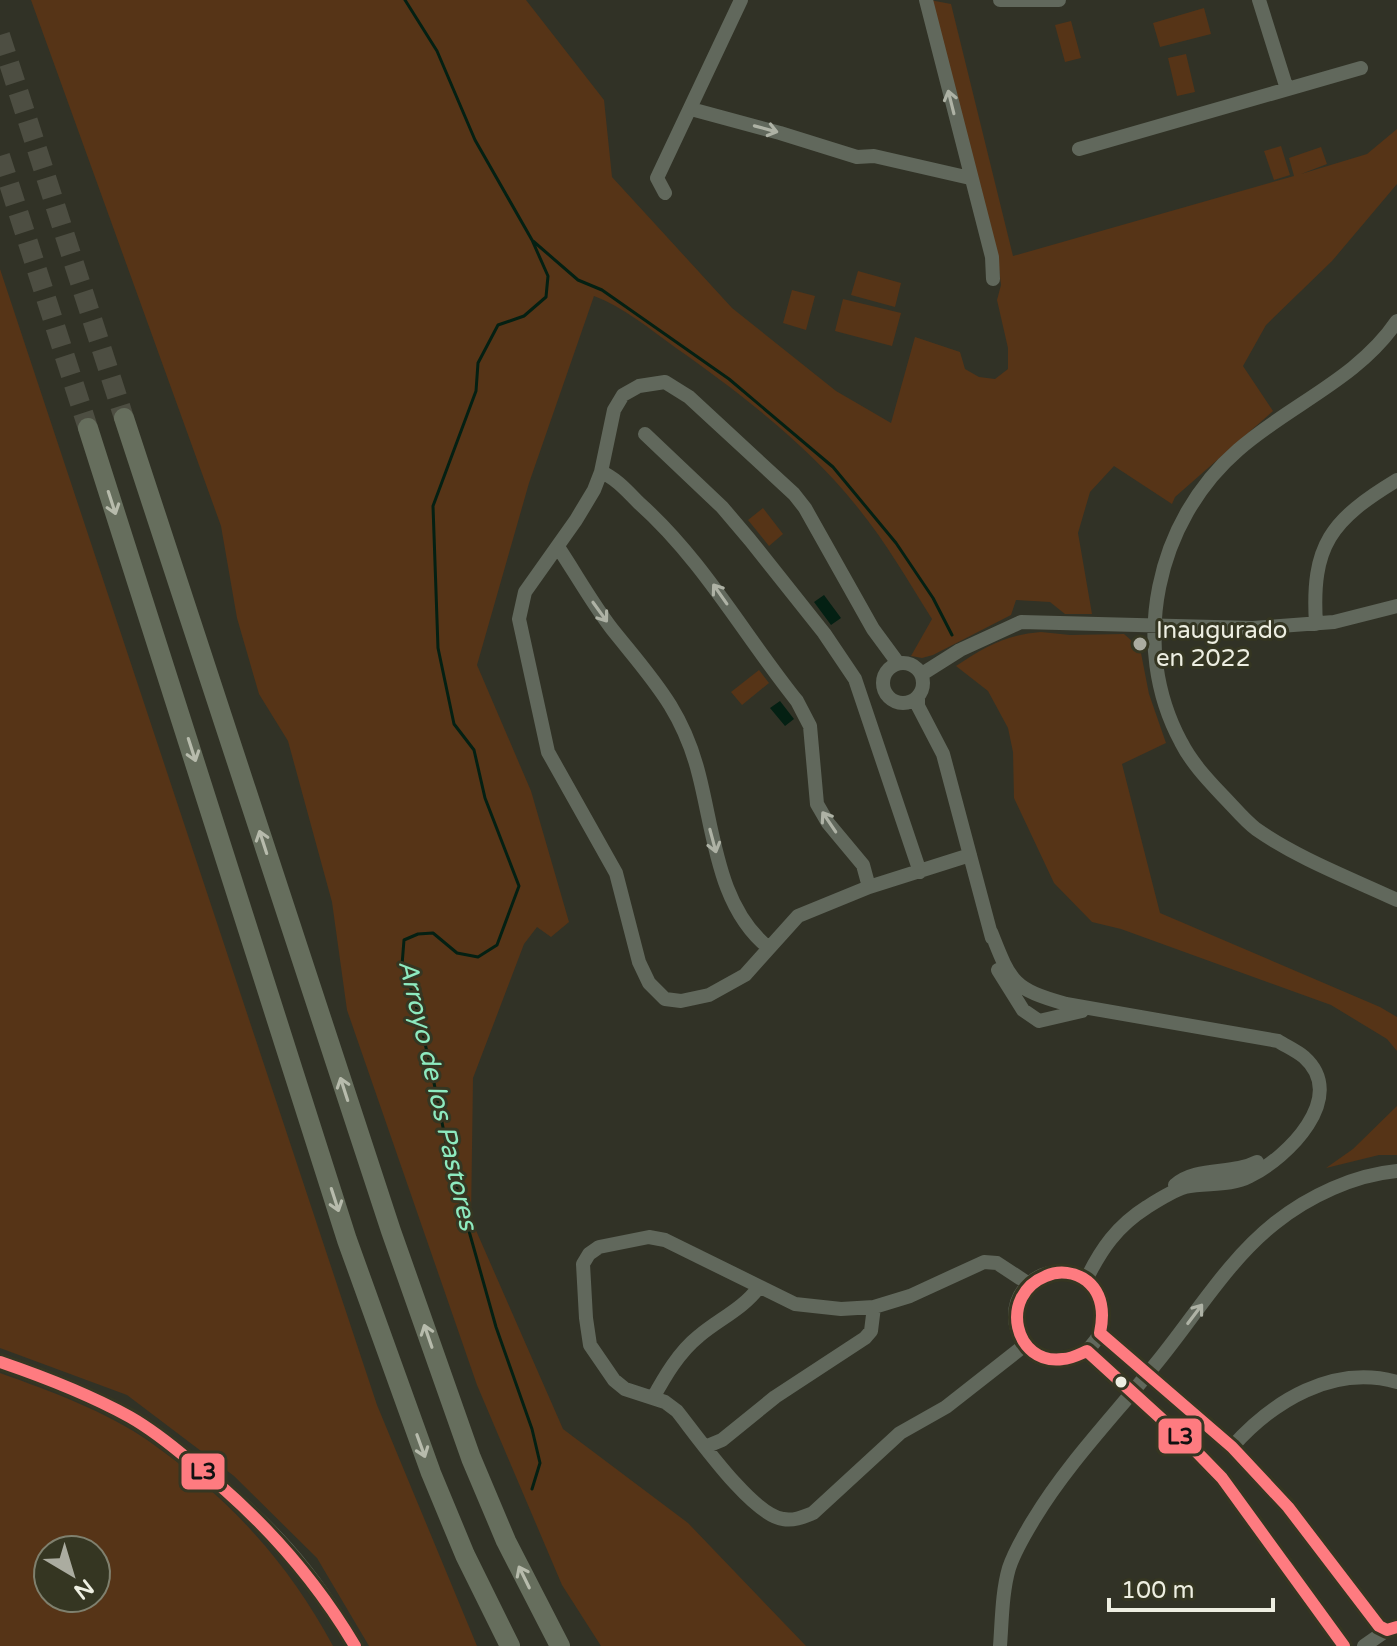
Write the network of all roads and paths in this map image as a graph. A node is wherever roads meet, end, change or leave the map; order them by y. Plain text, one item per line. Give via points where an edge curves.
1 (741, 0) edge
2 (926, 0) edge
3 (1000, 0) edge
4 (1059, 0) edge
5 (1259, 0) edge
6 (1361, 68) dead end
7 (1287, 89) junction
8 (691, 109) junction
9 (1079, 149) dead end
10 (970, 178) junction
11 (665, 193) dead end
12 (993, 279) dead end
13 (1397, 321) edge
14 (124, 418) tunnel mouth
15 (88, 428) tunnel mouth
16 (645, 434) dead end
17 (601, 472) junction
18 (1397, 480) edge
19 (558, 547) junction
20 (1397, 606) edge
21 (1316, 624) junction
22 (1153, 625) junction
23 (898, 663) junction
24 (922, 674) junction
25 (918, 698) junction
26 (970, 855) junction
27 (920, 872) junction
28 (869, 887) junction
29 (1397, 900) edge
30 (991, 932) junction
31 (769, 948) junction
32 (1094, 1009) junction
33 (1397, 1171) edge
34 (1086, 1280) junction
35 (1029, 1284) junction
36 (759, 1287) junction
37 (874, 1307) junction
38 (1100, 1333) junction
39 (1025, 1345) junction
40 (1087, 1351) junction
41 (0, 1362) edge
42 (1147, 1375) junction
43 (1397, 1382) edge
44 (1132, 1393) junction
45 (653, 1398) junction
46 (705, 1447) junction
47 (1232, 1447) junction
48 (1392, 1628) edge
49 (355, 1646) edge
50 (510, 1646) edge
51 (560, 1646) edge
52 (1000, 1646) edge
53 (1344, 1646) edge
54 (1364, 1646) edge

1 - 8 street
10 -> 2 street
3 - 4 street
5 - 7 street
6 - 7 street
7 - 9 street
8 -> 10 street via 857,157 874,156
8 - 11 street via 657,178
10 - 12 street
13 - 22 street via 1364,358 1238,450 1198,493 1169,546
51 -> 14 highway via 471,1458 386,1216
15 -> 50 highway via 347,1240 431,1473
16 - 27 street via 722,507 855,679
17 - 19 street
17 - 23 street via 614,410 623,395 665,382 689,397 805,508
28 -> 17 street via 863,865 817,804 810,726 797,701 689,554 661,522
18 - 21 street via 1340,521 1324,546 1317,573
19 -> 31 street via 595,605 661,687 683,728 723,877 754,936
19 - 31 street via 523,599 519,619 531,682 548,752 616,873 649,983 665,999 709,995 745,975
20 - 21 street
21 - 22 street
22 - 24 street via 1021,622
22 - 29 street via 1166,703 1180,742 1203,775 1255,828
23 - 24 street via 912,664
23 - 25 street via 882,681 885,693 906,704
24 - 25 street
25 - 26 street via 943,754
26 - 27 street
26 - 30 street
27 - 28 street
28 - 31 street via 798,916
30 - 32 street via 1019,987
30 - 32 street via 998,970 1023,1010 1039,1021
32 - 34 street via 1278,1041 1305,1058 1317,1076 1320,1098 1294,1144 1250,1176 1225,1185 1182,1188 1115,1231
42 -> 33 street via 1245,1250 1277,1222 1358,1179
34 - 35 street via 1057,1272
34 - 38 street via 1102,1304
35 - 37 street via 997,1263 984,1262
35 - 39 street via 1015,1313
36 - 37 street via 795,1304
36 - 45 street via 695,1339
36 - 45 street via 681,1247 649,1237 612,1243 589,1254 583,1280 590,1345 614,1380
37 - 46 street via 865,1338
38 - 40 street
38 - 42 street
39 - 40 street via 1054,1361
39 - 46 street via 946,1407 900,1433 828,1502 797,1519 763,1512
40 - 44 street
41 - 49 street via 82,1392 133,1419 228,1490 297,1557
42 - 44 street
42 - 47 street
43 - 47 street via 1333,1381 1309,1388 1269,1411
44 - 52 street via 1055,1485 1021,1542 1009,1567
44 - 53 street via 1222,1478
45 - 46 street via 677,1411
47 - 48 street via 1288,1507 1379,1626
48 - 54 street

